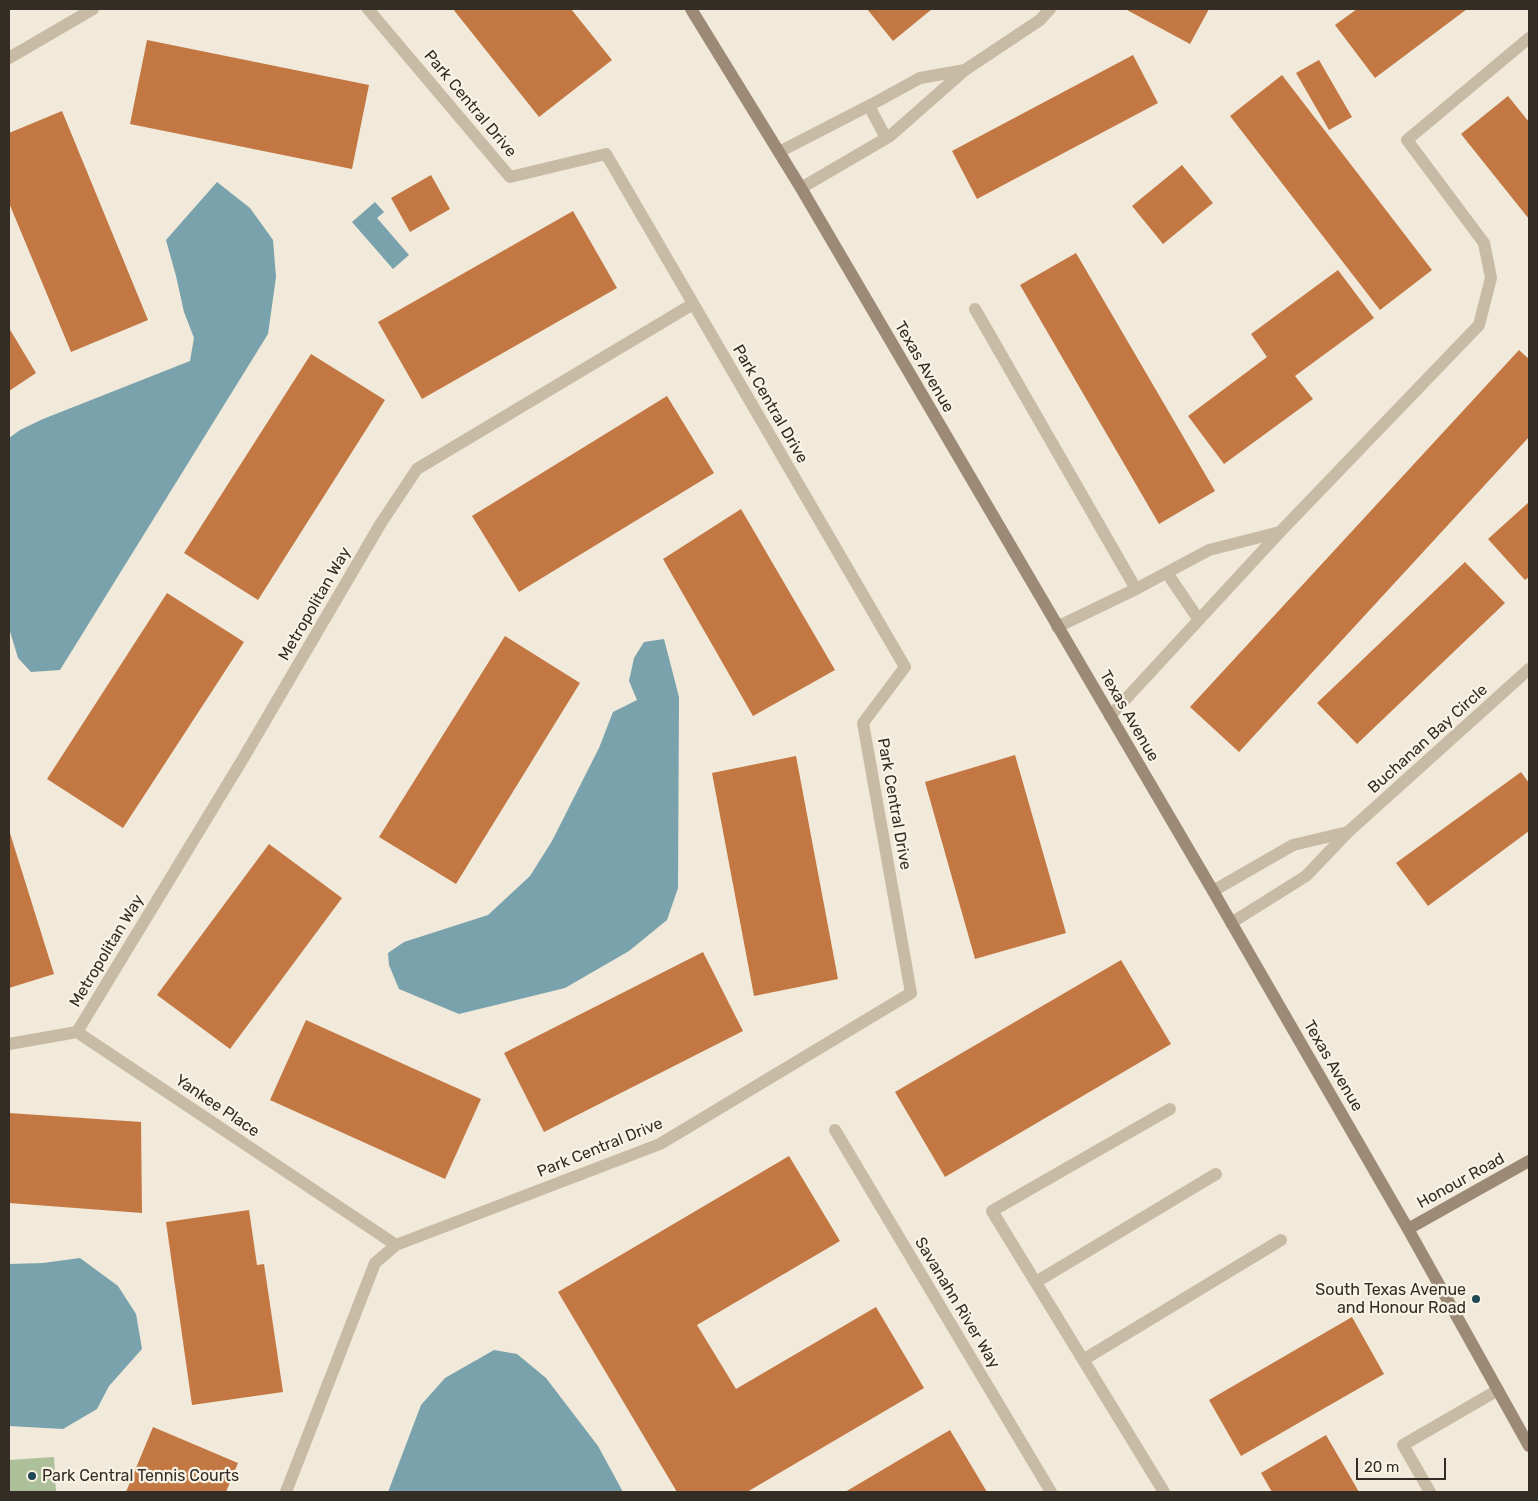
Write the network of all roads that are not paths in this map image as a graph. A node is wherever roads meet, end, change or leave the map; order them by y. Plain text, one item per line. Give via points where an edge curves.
1 (93, 9) edge
2 (368, 9) edge
3 (691, 9) edge
4 (1050, 9) edge
5 (1529, 38) edge
6 (9, 58) edge
7 (965, 70) junction
8 (869, 106) junction
9 (886, 138) junction
10 (779, 152) junction
11 (801, 188) junction
12 (693, 304) junction
13 (975, 309) dead end
14 (1280, 532) junction
15 (1167, 573) junction
16 (1136, 589) junction
17 (1199, 620) junction
18 (1057, 626) junction
19 (1529, 669) edge
20 (1110, 716) junction
21 (1348, 832) junction
22 (1213, 891) junction
23 (1231, 923) junction
24 (77, 1032) junction
25 (9, 1044) edge
26 (1170, 1109) dead end
27 (835, 1130) dead end
28 (1529, 1161) edge
29 (1216, 1174) dead end
30 (1408, 1229) junction
31 (1281, 1240) dead end
32 (396, 1245) junction
33 (1036, 1282) junction
34 (1083, 1360) junction
35 (1498, 1390) junction
36 (1529, 1446) edge
37 (286, 1492) edge
38 (1051, 1492) edge
39 (1164, 1492) edge
40 (1430, 1492) edge

1 - 6 street
2 - 12 street, Park Central Drive via 510,178 606,154
3 - 10 street, Texas Avenue
4 - 7 street via 1040,20
5 - 14 street via 1407,140 1484,243 1491,278 1479,325
7 - 8 street via 920,78
7 - 9 street
8 - 9 street
8 - 10 street
9 - 11 street
10 - 11 street, Texas Avenue
11 - 18 street, Texas Avenue
12 - 24 street, Metropolitan Way via 417,469
12 - 32 street, Park Central Drive via 906,667 863,723 911,993 660,1144
13 - 16 street
14 - 15 street via 1209,550
14 - 17 street
15 - 16 street
15 - 17 street
16 - 18 street
17 - 20 street
18 - 20 street, Texas Avenue
19 - 21 street, Buchanan Bay Circle
20 - 22 street, Texas Avenue
21 - 22 street, Buchanan Bay Circle via 1293,845
21 - 23 street, Buchanan Bay Circle via 1306,876
22 - 23 street, Texas Avenue
23 - 30 street, Texas Avenue
24 - 25 street
24 - 32 street, Yankee Place
26 - 33 street via 992,1211
27 - 38 street, Savanahn River Way
28 - 30 street, Honour Road
29 - 33 street
30 - 35 street, Texas Avenue
31 - 34 street
32 - 37 street, Park Central Drive via 375,1263
33 - 34 street
34 - 39 street
35 - 36 street, Texas Avenue
35 - 40 street via 1402,1445

